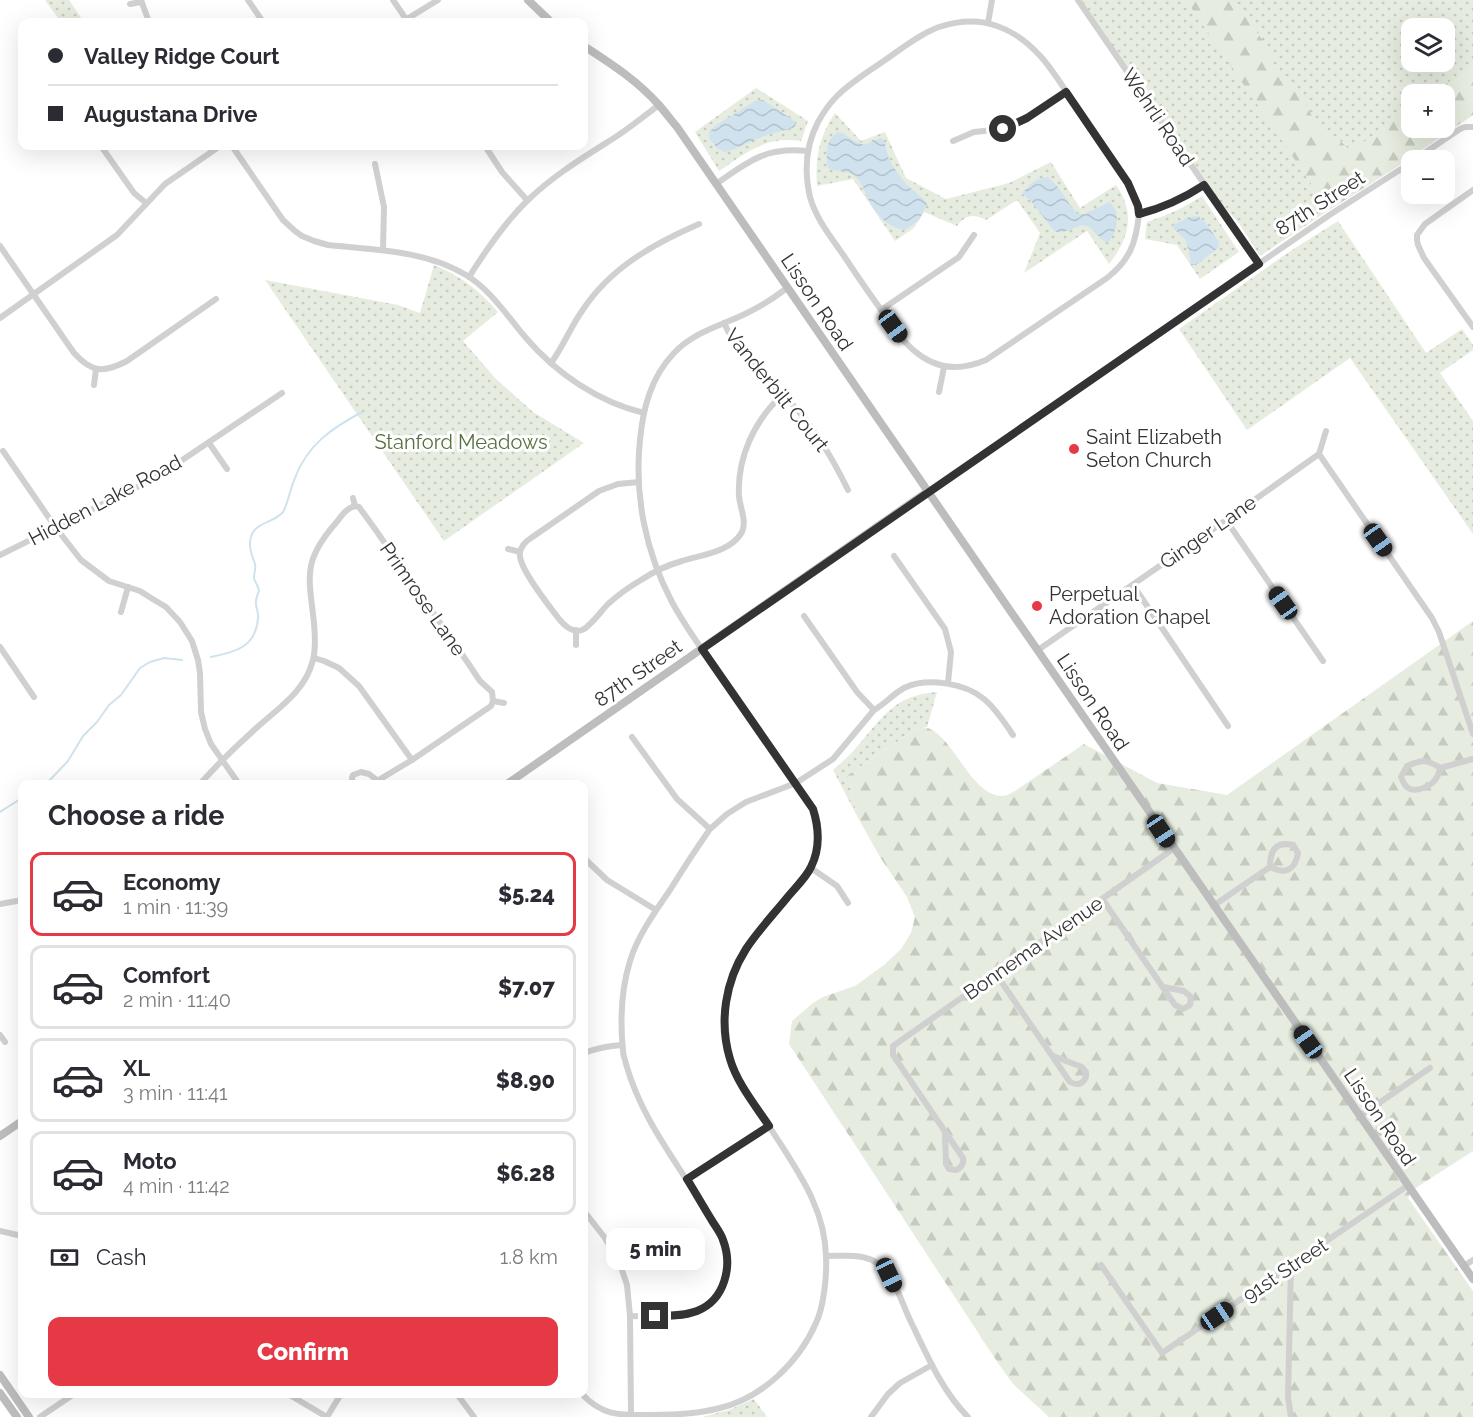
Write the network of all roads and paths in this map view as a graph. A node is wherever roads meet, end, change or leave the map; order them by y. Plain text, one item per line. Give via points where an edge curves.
1 (248, 0) edge
2 (393, 0) edge
3 (438, 0) edge
4 (528, 0) edge
5 (992, 0) edge
6 (1078, 0) edge
7 (141, 1) edge
8 (130, 4) dead end
9 (147, 18) edge
10 (260, 18) edge
11 (403, 18) edge
12 (411, 18) edge
13 (547, 18) edge
14 (988, 23) junction
15 (588, 49) edge
16 (1066, 92) junction
17 (659, 105) junction
18 (1471, 127) edge
19 (953, 141) dead end
20 (104, 150) edge
21 (214, 150) edge
22 (235, 150) edge
23 (488, 150) edge
24 (1429, 150) edge
25 (807, 151) junction
26 (375, 164) dead end
27 (1401, 169) edge
28 (716, 184) junction
29 (1204, 185) junction
30 (1473, 190) edge
31 (527, 200) junction
32 (146, 203) junction
33 (1139, 214) junction
34 (699, 224) dead end
35 (974, 236) dead end
36 (0, 246) edge
37 (383, 250) junction
38 (1259, 264) junction
39 (469, 277) junction
40 (788, 288) junction
41 (34, 294) junction
42 (216, 299) dead end
43 (881, 310) junction
44 (1470, 317) edge
45 (0, 318) edge
46 (724, 323) junction
47 (1473, 327) edge
48 (551, 363) junction
49 (944, 367) junction
50 (96, 369) junction
51 (94, 385) dead end
52 (939, 392) dead end
53 (282, 393) dead end
54 (782, 395) junction
55 (644, 413) junction
56 (1326, 431) dead end
57 (209, 443) junction
58 (3, 451) dead end
59 (1319, 454) junction
60 (227, 469) dead end
61 (639, 482) junction
62 (848, 490) dead end
63 (927, 492) junction
64 (353, 498) dead end
65 (355, 506) junction
66 (1226, 520) junction
67 (56, 528) junction
68 (508, 549) dead end
69 (520, 552) junction
70 (0, 555) edge
71 (894, 556) dead end
72 (658, 571) junction
73 (1133, 585) junction
74 (128, 587) junction
75 (121, 612) dead end
76 (804, 616) dead end
77 (576, 630) junction
78 (576, 645) dead end
79 (0, 647) edge
80 (702, 649) junction
81 (1038, 650) junction
82 (314, 658) junction
83 (1323, 661) dead end
84 (948, 683) junction
85 (34, 697) dead end
86 (493, 701) junction
87 (504, 703) dead end
88 (874, 710) junction
89 (1470, 715) edge
90 (1228, 726) dead end
91 (1473, 734) edge
92 (1013, 735) dead end
93 (632, 737) dead end
94 (222, 759) junction
95 (1473, 759) edge
96 (412, 760) junction
97 (1440, 768) junction
98 (204, 780) edge
99 (236, 780) edge
100 (352, 780) edge
101 (373, 780) edge
102 (380, 780) edge
103 (513, 780) edge
104 (796, 783) junction
105 (710, 829) junction
106 (1173, 849) junction
107 (588, 862) edge
108 (811, 867) junction
109 (1270, 867) junction
110 (1103, 900) junction
111 (18, 901) edge
112 (848, 903) dead end
113 (0, 904) edge
114 (1214, 906) junction
115 (656, 910) junction
116 (996, 974) junction
117 (1163, 987) junction
118 (0, 1035) edge
119 (5, 1042) dead end
120 (622, 1045) junction
121 (588, 1052) edge
122 (1053, 1056) junction
123 (1430, 1068) dead end
124 (1360, 1116) junction
125 (18, 1124) edge
126 (769, 1126) junction
127 (945, 1132) junction
128 (0, 1136) edge
129 (687, 1179) junction
130 (1407, 1186) junction
131 (588, 1216) edge
132 (0, 1231) edge
133 (18, 1235) edge
134 (826, 1256) junction
135 (1473, 1260) edge
136 (1101, 1265) dead end
137 (1291, 1266) junction
138 (1464, 1266) junction
139 (1473, 1280) edge
140 (630, 1316) junction
141 (932, 1365) junction
142 (0, 1375) edge
143 (0, 1393) edge
144 (68, 1398) edge
145 (295, 1398) edge
146 (339, 1398) edge
147 (460, 1398) edge
148 (586, 1398) edge
149 (631, 1416) edge
150 (17, 1417) edge
151 (29, 1417) edge
152 (40, 1417) edge
153 (327, 1417) edge
154 (474, 1417) edge
155 (871, 1417) edge
156 (968, 1417) edge
157 (1291, 1417) edge

1 - 10 street
2 - 11 street
3 - 12 street
4 - 13 street
5 - 14 street
6 - 29 street, Wehrli Road
7 - 8 street
7 - 9 street
14 - 16 street via 1031,45
14 - 25 street via 960,22 936,28 850,85 819,120
15 - 17 street, Lisson Road via 623,72
16 - 19 street via 1017,124 974,132
16 - 33 street via 1128,183
17 - 28 street, Lisson Road
17 - 31 street via 562,171
18 - 24 street, 87th Street via 1460,129
20 - 32 street via 134,193
21 - 32 street via 165,184
22 - 37 street via 278,214 295,231 314,242
23 - 31 street
25 - 28 street via 760,156
25 - 43 street via 807,179 818,217
26 - 37 street via 384,207
27 - 38 street, 87th Street
28 - 40 street, Lisson Road
29 - 33 street via 1167,206
29 - 38 street, Wehrli Road
30 - 44 street via 1425,224 1417,235 1424,258
31 - 39 street
32 - 41 street via 117,235
33 - 49 street via 1131,251 1107,278 986,360
34 - 48 street via 637,256 613,274 575,321
35 - 43 street via 959,257
36 - 41 street
37 - 39 street via 427,258
38 - 63 street, 87th Street
39 - 48 street
40 - 46 street
40 - 63 street, Lisson Road
41 - 45 street
41 - 50 street via 74,353
42 - 50 street via 127,361 112,368
43 - 49 street via 912,350
44 - 47 street
46 - 54 street, Vanderbilt Court via 745,356
46 - 55 street via 692,338 668,359 653,383
48 - 55 street via 605,399
49 - 52 street
50 - 51 street
53 - 57 street, Hidden Lake Road
54 - 62 street, Vanderbilt Court via 808,423
54 - 72 street via 759,423 742,462 741,533 721,550
55 - 61 street
56 - 59 street
57 - 60 street
57 - 67 street, Hidden Lake Road via 147,482
58 - 67 street
59 - 66 street, Ginger Lane
59 - 89 street via 1432,618
61 - 69 street via 598,491 531,538
61 - 72 street via 645,529
63 - 80 street, 87th Street
63 - 81 street, Lisson Road
64 - 65 street, Primrose Lane
65 - 82 street via 348,508 325,536 311,563
65 - 86 street, Primrose Lane via 492,693
66 - 73 street, Ginger Lane
66 - 83 street
67 - 70 street, Hidden Lake Road
67 - 74 street via 89,567 109,581
68 - 69 street
69 - 77 street via 521,564 559,619
71 - 84 street via 945,629 951,652
72 - 77 street via 621,594 586,627
72 - 80 street via 673,604
73 - 81 street, Ginger Lane
73 - 90 street
74 - 75 street
74 - 94 street via 166,607 192,641 201,673 202,721
76 - 88 street
77 - 78 street
79 - 85 street
80 - 103 street, 87th Street
80 - 104 street
81 - 106 street, Lisson Road
82 - 94 street via 298,690
82 - 96 street via 339,668 359,686
84 - 88 street via 906,687
84 - 92 street via 984,699
86 - 87 street
86 - 96 street via 488,710
88 - 104 street via 833,759
89 - 91 street
93 - 105 street via 677,799
94 - 98 street
94 - 99 street
95 - 97 street
96 - 102 street
97 - 97 street via 1438,777 1420,789 1410,789 1401,777 1407,766 1419,761
100 - 101 street via 353,775 361,772
104 - 105 street via 746,802
104 - 108 street via 818,824 818,845
105 - 115 street
106 - 110 street, Bonnema Avenue
106 - 114 street, Lisson Road
107 - 115 street via 607,880
108 - 112 street via 837,886
108 - 126 street via 747,947 727,991 725,1022 730,1060
109 - 109 street via 1277,846 1293,845 1298,853 1293,867 1278,871
109 - 114 street
110 - 116 street, Bonnema Avenue
110 - 117 street
111 - 113 street
114 - 124 street, Lisson Road
115 - 120 street via 631,959 621,1010
116 - 122 street
116 - 127 street, Bonnema Avenue via 893,1046 893,1055
117 - 117 street via 1177,1008 1190,1005 1187,992
118 - 119 street
120 - 121 street
120 - 129 street via 640,1101
122 - 122 street via 1070,1082 1076,1085 1084,1081 1082,1067
123 - 124 street
124 - 130 street, Lisson Road
125 - 128 street
126 - 129 street
126 - 134 street via 812,1195
127 - 127 street via 963,1158 959,1169 946,1164
129 - 140 street via 723,1239 728,1263 720,1292 695,1312
130 - 137 street, 91st Street
130 - 138 street, Lisson Road
131 - 140 street via 620,1264
132 - 133 street
134 - 141 street via 861,1256 874,1261 889,1275
134 - 149 street via 817,1322 793,1361 769,1383 722,1408
135 - 138 street
136 - 137 street, 91st Street via 1162,1353
137 - 157 street via 1287,1397
138 - 139 street, Lisson Road
140 - 149 street
141 - 155 street via 900,1383
141 - 156 street via 948,1394
142 - 151 street
143 - 150 street
144 - 152 street
145 - 153 street
146 - 153 street
147 - 154 street
148 - 149 street via 604,1412

